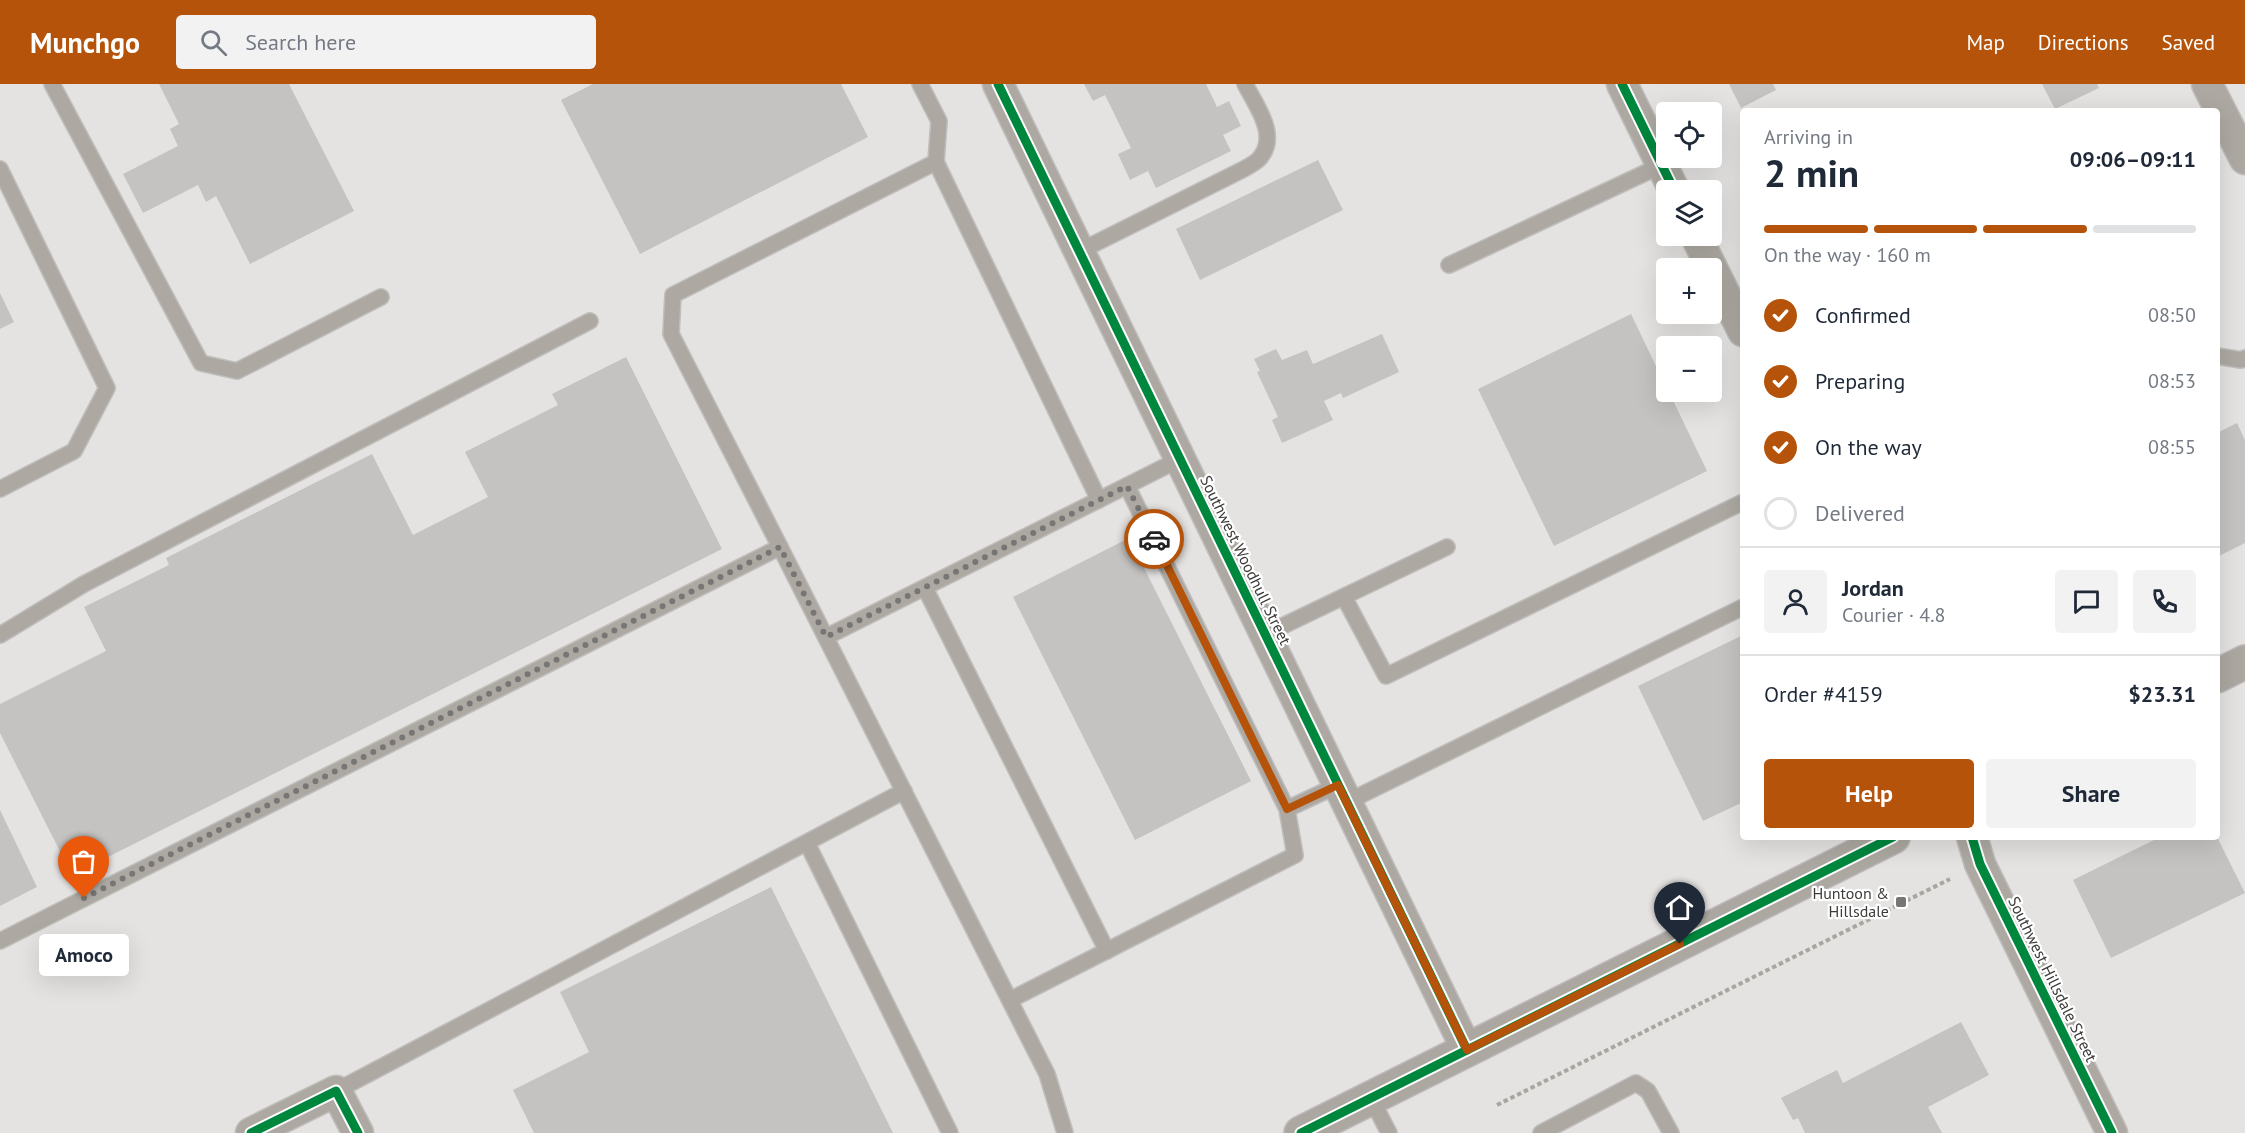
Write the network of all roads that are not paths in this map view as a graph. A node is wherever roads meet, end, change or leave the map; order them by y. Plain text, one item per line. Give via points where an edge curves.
1 (52, 84) edge
2 (920, 84) edge
3 (998, 84) edge
4 (1245, 84) edge
5 (1622, 84) edge
6 (2207, 84) edge
7 (2219, 108) edge
8 (2220, 110) edge
9 (2245, 159) edge
10 (936, 162) junction
11 (0, 170) edge
12 (1668, 178) edge
13 (1701, 246) edge
14 (1080, 251) junction
15 (1449, 265) dead end
16 (381, 297) dead end
17 (590, 321) dead end
18 (1740, 325) edge
19 (2220, 357) edge
20 (2244, 362) edge
21 (1180, 459) junction
22 (1127, 486) junction
23 (0, 489) edge
24 (1099, 500) junction
25 (1740, 503) edge
26 (780, 547) junction
27 (1447, 547) dead end
28 (925, 588) junction
29 (1344, 597) junction
30 (1740, 608) edge
31 (1266, 634) junction
32 (0, 635) edge
33 (826, 637) junction
34 (2245, 662) edge
35 (2220, 674) edge
36 (904, 791) junction
37 (1342, 793) junction
38 (1287, 809) junction
39 (1887, 840) edge
40 (807, 843) junction
41 (1976, 850) edge
42 (0, 941) edge
43 (1107, 951) junction
44 (1010, 1000) junction
45 (1467, 1050) junction
46 (336, 1091) junction
47 (1371, 1098) junction
48 (1059, 1131) edge
49 (251, 1133) edge
50 (357, 1133) edge
51 (950, 1133) edge
52 (1301, 1133) edge
53 (1350, 1133) edge
54 (1389, 1133) edge
55 (1541, 1133) edge
56 (1671, 1133) edge
57 (2112, 1133) edge

1 - 16 lane via 201,363 237,371
2 - 10 lane via 939,121
3 - 14 street, Southwest Woodhull Street
4 - 14 lane via 1268,130 1268,144 1259,160
5 - 12 street
6 - 7 street
8 - 9 street
10 - 24 lane
10 - 26 lane via 673,295 670,334
11 - 23 lane via 107,388 74,451
12 - 15 lane
13 - 18 street
14 - 21 street, Southwest Woodhull Street
17 - 32 lane via 84,584
19 - 20 lane
21 - 22 lane
21 - 31 street, Southwest Woodhull Street
22 - 24 lane
22 - 38 lane
24 - 28 lane
25 - 29 lane via 1386,676
26 - 33 lane
26 - 42 lane
27 - 29 lane
28 - 33 lane
28 - 43 lane
29 - 31 lane
30 - 37 lane
31 - 37 street, Southwest Woodhull Street
33 - 36 lane
34 - 35 main road
36 - 40 lane
36 - 44 lane
37 - 38 lane
37 - 45 street, Southwest Woodhull Street
38 - 43 lane via 1295,855
39 - 45 main road
40 - 46 lane
40 - 51 lane
41 - 57 street, Southwest Hillsdale Street
43 - 44 lane
44 - 48 lane via 1047,1074
45 - 47 main road
46 - 49 street
46 - 50 street
47 - 52 main road
47 - 53 main road
47 - 54 lane
55 - 56 lane via 1636,1083 1648,1091

